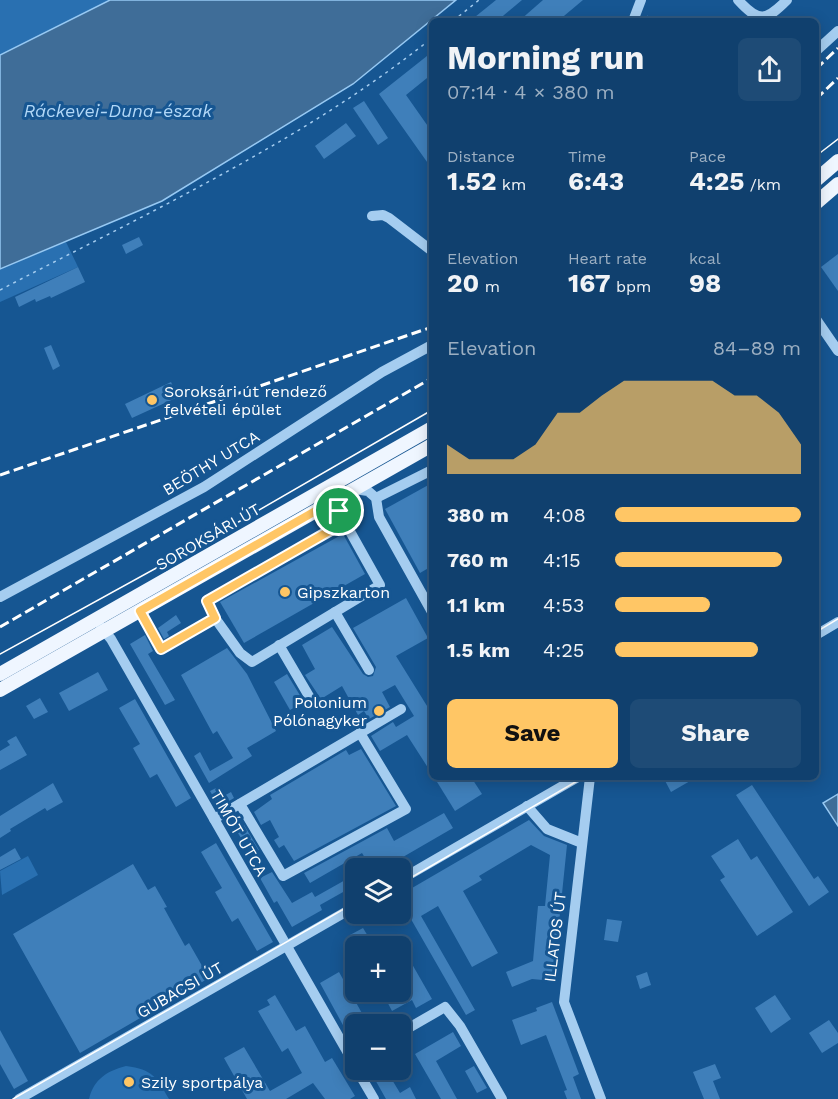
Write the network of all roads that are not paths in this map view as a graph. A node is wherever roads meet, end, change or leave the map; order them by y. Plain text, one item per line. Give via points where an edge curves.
1 (641, 0) edge
2 (738, 0) edge
3 (787, 0) edge
4 (634, 18) edge
5 (838, 31) edge
6 (819, 48) edge
7 (838, 161) edge
8 (819, 177) edge
9 (838, 184) edge
10 (819, 200) edge
11 (372, 216) dead end
12 (429, 249) edge
13 (819, 323) edge
14 (429, 347) edge
15 (838, 351) edge
16 (429, 430) edge
17 (429, 447) edge
18 (429, 472) edge
19 (354, 489) junction
20 (376, 498) junction
21 (333, 501) junction
22 (345, 522) junction
23 (0, 597) edge
24 (429, 607) edge
25 (140, 611) junction
26 (335, 612) junction
27 (215, 618) junction
28 (838, 622) edge
29 (87, 624) junction
30 (106, 631) junction
31 (819, 632) edge
32 (279, 645) junction
33 (369, 670) dead end
34 (0, 674) edge
35 (0, 690) edge
36 (313, 703) dead end
37 (401, 709) dead end
38 (360, 733) junction
39 (573, 780) edge
40 (590, 780) edge
41 (240, 804) junction
42 (527, 806) junction
43 (214, 819) junction
44 (582, 843) junction
45 (411, 874) edge
46 (345, 912) edge
47 (286, 946) junction
48 (411, 1027) edge
49 (345, 1046) edge
50 (364, 1080) edge
51 (19, 1099) edge
52 (374, 1099) edge
53 (501, 1099) edge
54 (601, 1099) edge

1 - 4 street
2 - 3 street via 759,17 773,14
5 - 6 street
7 - 8 main road
9 - 10 main road
11 - 12 street via 389,218
13 - 15 street
14 - 23 street, BEÖTHY UTCA via 382,372 204,487
16 - 29 main road, SOROKSÁRI ÚT
17 - 19 main road, SOROKSÁRI ÚT
18 - 20 street
19 - 20 street via 368,491
19 - 21 main road, SOROKSÁRI ÚT
20 - 24 street via 379,518
21 - 22 street
21 - 25 main road, SOROKSÁRI ÚT
22 - 26 street via 380,585
22 - 27 street via 207,601
25 - 27 street via 161,649
25 - 30 main road, SOROKSÁRI ÚT
26 - 32 street
26 - 33 street
27 - 32 street via 240,653 252,662
28 - 31 street
29 - 30 street
29 - 34 main road, SOROKSÁRI ÚT
30 - 35 main road, SOROKSÁRI ÚT
30 - 43 street, TIMÓT UTCA
32 - 36 street
37 - 38 street
38 - 41 street
38 - 41 street via 406,809 283,876
39 - 42 street
40 - 44 street, ILLATOS ÚT
41 - 43 street
42 - 44 street via 548,829
42 - 45 street
43 - 47 street, TIMÓT UTCA
44 - 54 street, ILLATOS ÚT via 564,1002
46 - 47 street, GUBACSI ÚT
47 - 49 street, TIMÓT UTCA
47 - 51 street, GUBACSI ÚT
48 - 53 street via 445,1007
50 - 52 street, TIMÓT UTCA

